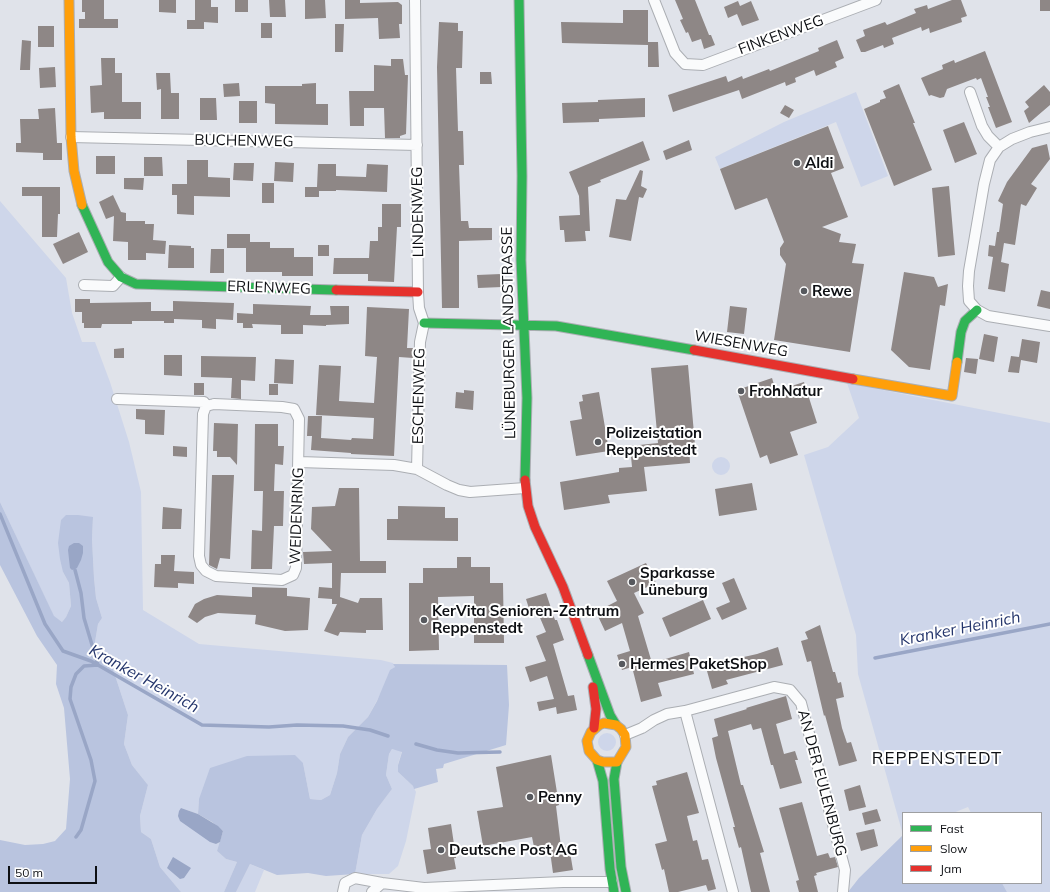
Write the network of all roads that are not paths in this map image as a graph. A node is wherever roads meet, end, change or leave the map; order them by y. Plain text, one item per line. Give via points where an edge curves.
1 (69, 0) edge
2 (415, 0) edge
3 (519, 0) edge
4 (654, 0) edge
5 (876, 0) edge
6 (970, 92) dead end
7 (1050, 127) edge
8 (71, 137) junction
9 (417, 145) junction
10 (999, 147) junction
11 (121, 277) junction
12 (84, 285) dead end
13 (418, 292) junction
14 (977, 310) junction
15 (424, 323) junction
16 (524, 325) junction
17 (1050, 326) edge
18 (117, 399) dead end
19 (206, 406) junction
20 (299, 462) junction
21 (417, 469) junction
22 (525, 488) junction
23 (586, 654) junction
24 (685, 711) junction
25 (616, 725) junction
26 (594, 728) junction
27 (625, 735) junction
28 (597, 760) junction
29 (617, 762) junction
30 (382, 883) junction
31 (613, 887) edge
32 (343, 892) edge
33 (372, 892) edge
34 (626, 892) edge
35 (732, 892) edge
36 (843, 892) edge

1 - 8 street, ERLENWEG
2 - 9 street, LINDENWEG
3 - 16 street, LÜNEBURGER LANDSTRASSE
4 - 5 street, FINKENWEG via 675,53 685,64 703,65
6 - 10 street via 982,126
7 - 10 street via 1012,139
8 - 9 street, BUCHENWEG
8 - 11 street, ERLENWEG via 74,171 82,204 108,262
9 - 13 street, LINDENWEG
10 - 14 street via 990,160 984,184 969,271 969,301
11 - 12 street via 112,286
11 - 13 street, ERLENWEG via 136,284
13 - 15 street, LINDENWEG via 419,308
14 - 16 street, WIESENWEG via 965,321 961,332 952,396 556,326
14 - 17 street via 988,316
15 - 16 street
15 - 21 street, ESCHENWEG via 420,342
16 - 22 street, LÜNEBURGER LANDSTRASSE via 528,398
18 - 19 street, WEIDENRING via 204,402
19 - 20 street, WEIDENRING via 282,406 294,410 299,419
19 - 20 street, WEIDENRING via 203,414 199,556 206,571 216,576 282,580 293,575 296,568
20 - 21 street via 394,465
21 - 22 street via 447,485 470,492
22 - 23 street, LÜNEBURGER LANDSTRASSE via 535,527 563,587
23 - 25 street, LÜNEBURGER LANDSTRASSE via 610,716
23 - 26 street, LÜNEBURGER LANDSTRASSE via 596,709
24 - 27 street, AN DER EULENBURG via 667,714
24 - 35 street
24 - 36 street, AN DER EULENBURG via 774,687 790,690 802,703 845,870
25 - 26 street via 604,723
25 - 27 street
26 - 28 street via 589,736 588,746
27 - 29 street via 626,746
28 - 29 street
28 - 31 street via 603,781
29 - 34 street via 614,779 621,867
30 - 31 street via 424,888 556,882
30 - 32 street via 355,878 345,883
30 - 33 street

